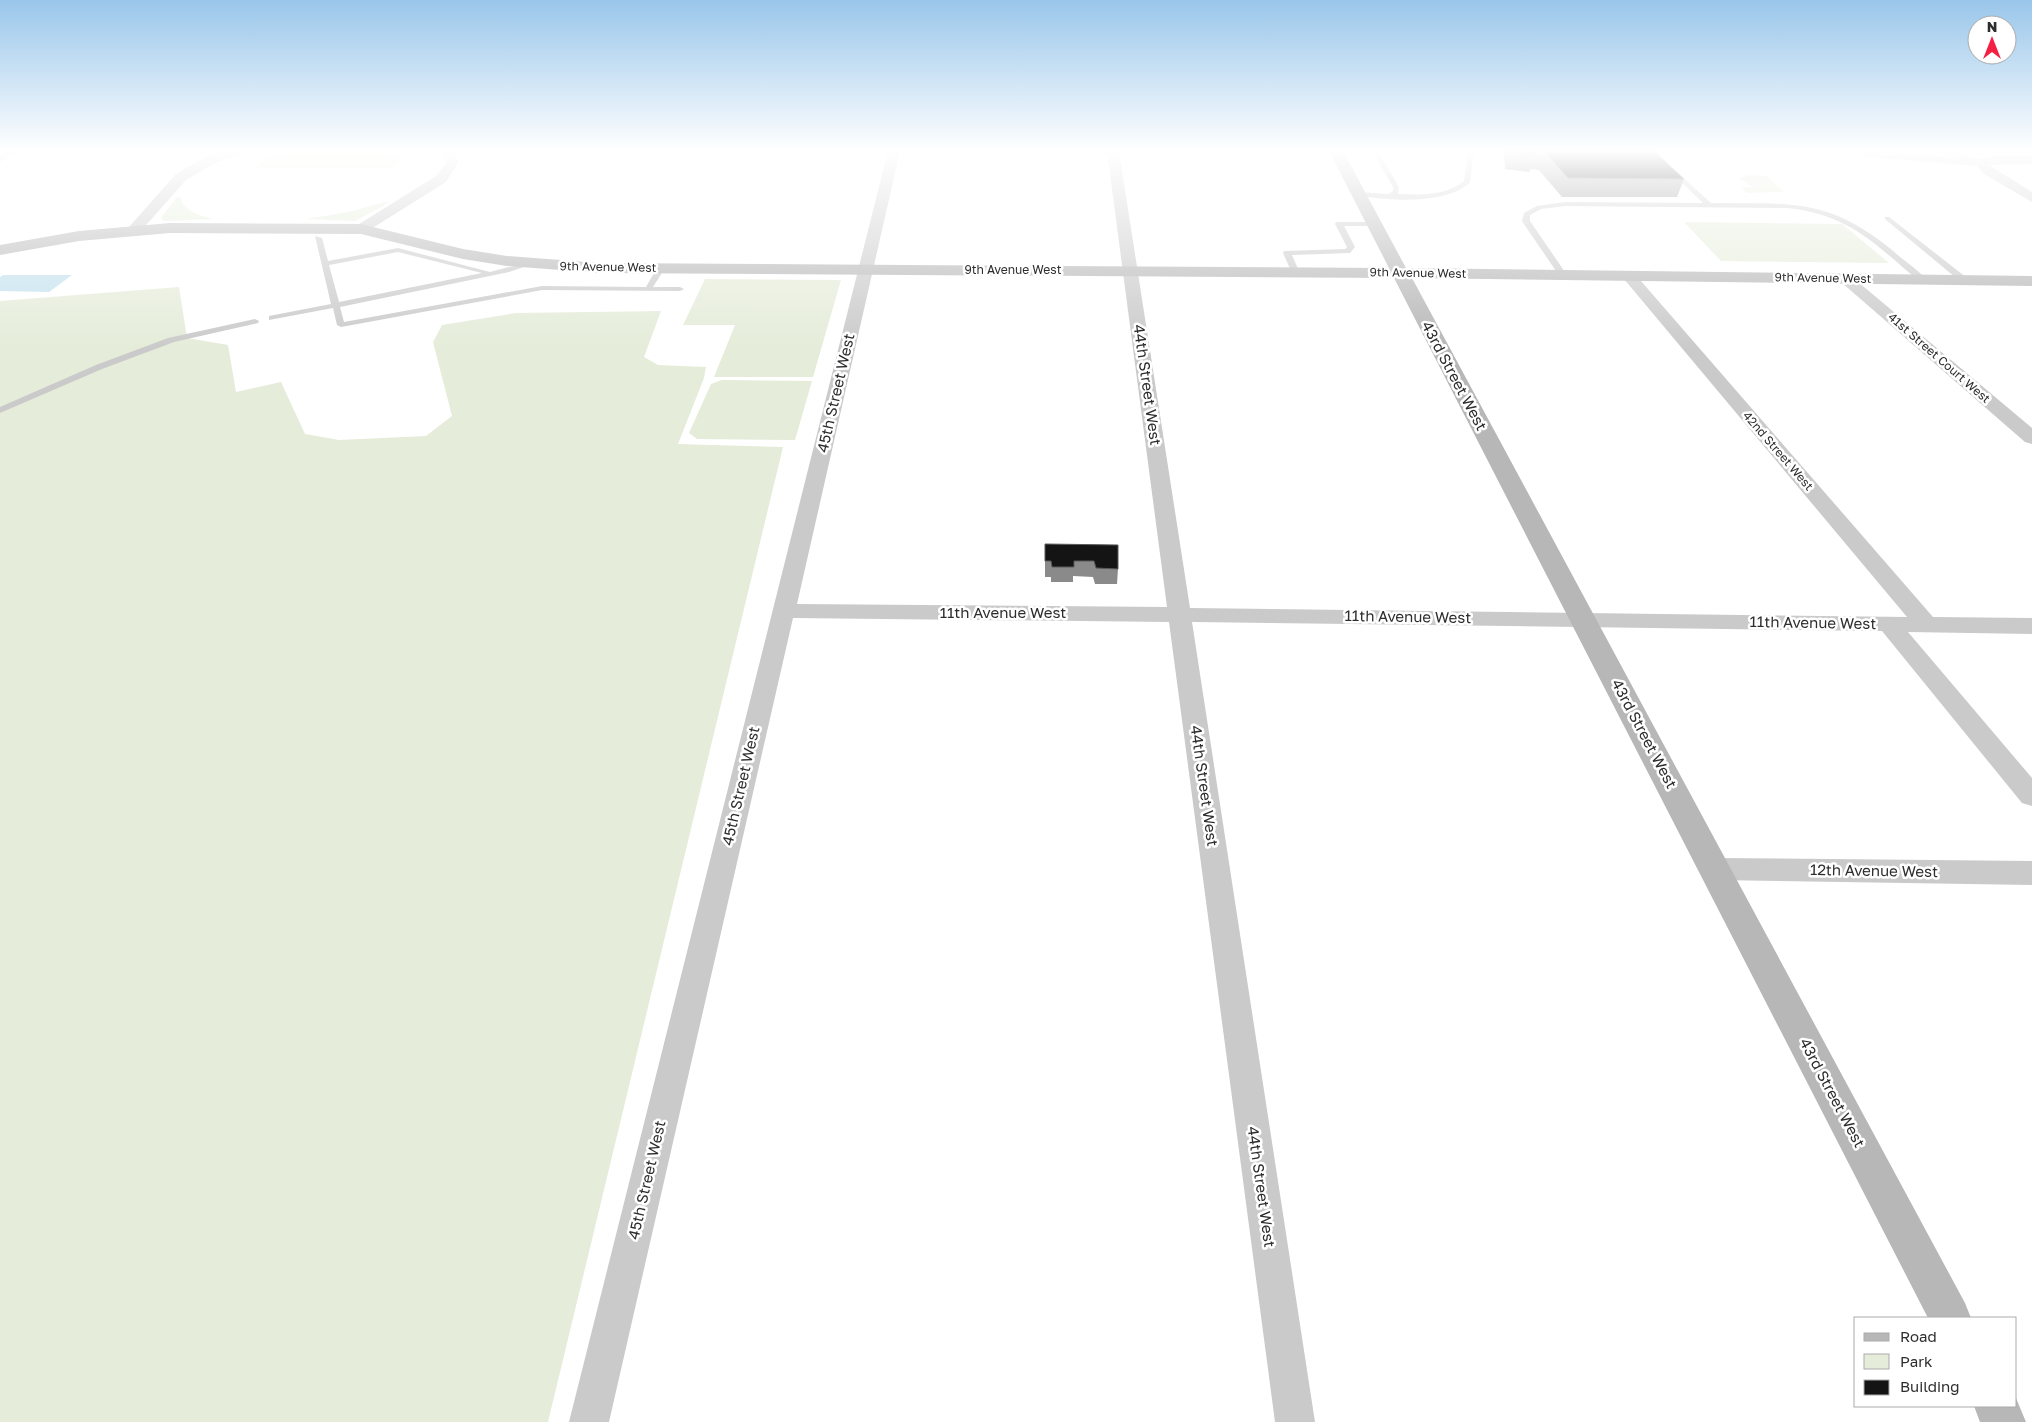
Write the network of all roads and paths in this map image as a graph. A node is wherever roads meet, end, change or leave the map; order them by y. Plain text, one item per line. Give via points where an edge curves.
1 (145, 217) edge
2 (379, 217) edge
3 (878, 217) edge
4 (1123, 217) edge
5 (1370, 217) edge
6 (1526, 217) edge
7 (1841, 217) edge
8 (1887, 218) dead end
9 (1374, 224) junction
10 (361, 229) junction
11 (134, 230) junction
12 (318, 238) dead end
13 (0, 250) edge
14 (325, 264) junction
15 (529, 264) junction
16 (661, 268) junction
17 (865, 270) junction
18 (1131, 271) junction
19 (1295, 271) junction
20 (492, 273) junction
21 (1399, 273) junction
22 (1563, 275) junction
23 (1629, 276) junction
24 (1846, 279) junction
25 (1923, 280) junction
26 (1964, 280) junction
27 (2032, 281) edge
28 (648, 289) junction
29 (680, 289) dead end
30 (336, 304) junction
31 (272, 318) dead end
32 (254, 321) dead end
33 (0, 410) edge
34 (2032, 438) edge
35 (783, 611) junction
36 (1179, 614) junction
37 (1584, 619) junction
38 (1889, 624) junction
39 (1927, 625) junction
40 (2032, 626) edge
41 (2032, 796) edge
42 (1715, 869) junction
43 (2032, 873) edge
44 (1949, 1317) edge
45 (1996, 1407) edge
46 (588, 1422) edge
47 (1295, 1422) edge
48 (2004, 1422) edge

1 - 11 street
2 - 10 street
3 - 17 street, 45th Street West
4 - 18 street, 44th Street West
5 - 9 street, 43rd Street West
6 - 22 lane
7 - 25 lane
8 - 26 lane
9 - 19 lane via 1340,224 1351,247 1347,251 1287,253
9 - 21 street, 43rd Street West
10 - 11 street, 9th Avenue West
10 - 15 street, 9th Avenue West via 462,254
11 - 13 street, 9th Avenue West
12 - 14 lane
14 - 20 lane via 398,250
14 - 30 lane
15 - 16 street, 9th Avenue West
15 - 20 lane
16 - 17 street, 9th Avenue West
16 - 28 lane
17 - 18 street, 9th Avenue West
17 - 35 street, 45th Street West
18 - 19 street, 9th Avenue West
18 - 36 street, 44th Street West
19 - 21 street, 9th Avenue West
20 - 30 lane
21 - 22 street, 9th Avenue West
21 - 37 street, 43rd Street West
22 - 23 street, 9th Avenue West
23 - 24 street, 9th Avenue West
23 - 39 street, 42nd Street West
24 - 25 street, 9th Avenue West
24 - 34 street, 41st Street Court West
25 - 26 street, 9th Avenue West
26 - 27 street, 9th Avenue West
28 - 29 lane
28 - 30 lane via 542,288 341,326
30 - 31 lane
32 - 33 lane via 171,340
35 - 36 street, 11th Avenue West
35 - 46 street, 45th Street West
36 - 37 street, 11th Avenue West
36 - 47 street, 44th Street West
37 - 38 street, 11th Avenue West
37 - 42 street, 43rd Street West
38 - 39 street, 11th Avenue West
38 - 41 street
39 - 40 street, 11th Avenue West
42 - 43 street, 12th Avenue West
42 - 44 street, 43rd Street West
45 - 48 street

